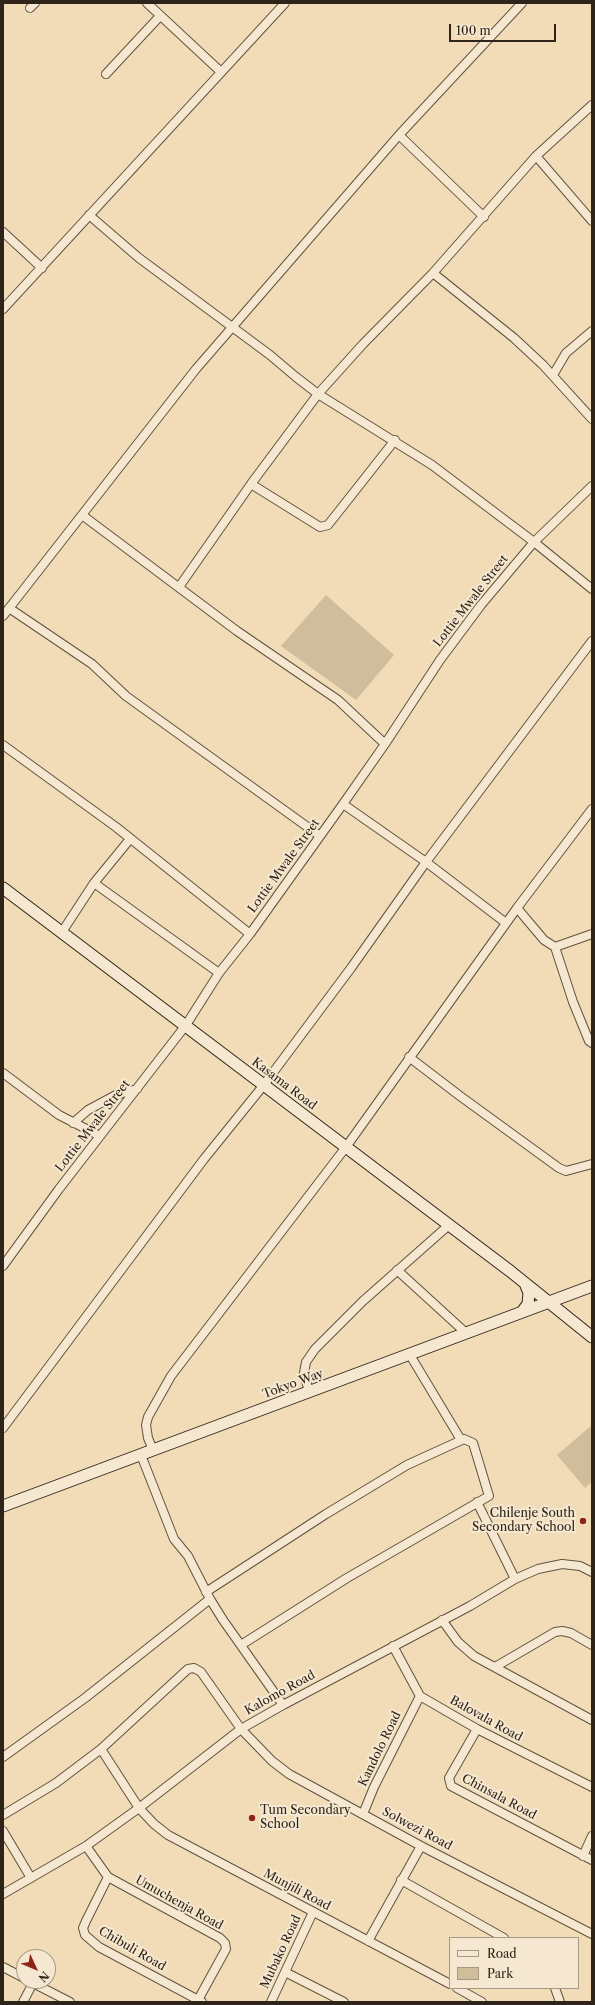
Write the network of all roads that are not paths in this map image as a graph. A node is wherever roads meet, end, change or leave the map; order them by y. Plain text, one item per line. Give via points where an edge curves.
1 (147, 3) edge
2 (285, 3) edge
3 (522, 3) edge
4 (160, 16) junction
5 (221, 72) junction
6 (106, 74) dead end
7 (592, 105) edge
8 (399, 135) junction
9 (536, 156) junction
10 (89, 215) junction
11 (484, 216) junction
12 (592, 221) edge
13 (3, 232) edge
14 (42, 268) junction
15 (433, 273) junction
16 (3, 309) edge
17 (232, 326) junction
18 (592, 331) edge
19 (553, 375) junction
20 (318, 394) junction
21 (592, 419) edge
22 (394, 440) junction
23 (251, 484) junction
24 (592, 486) edge
25 (82, 515) junction
26 (534, 542) junction
27 (179, 587) junction
28 (592, 589) edge
29 (9, 608) junction
30 (3, 616) edge
31 (592, 641) edge
32 (385, 744) junction
33 (3, 746) edge
34 (344, 804) junction
35 (592, 808) edge
36 (320, 836) junction
37 (130, 839) junction
38 (426, 862) junction
39 (94, 883) junction
40 (3, 888) edge
41 (517, 908) junction
42 (506, 923) junction
43 (62, 932) junction
44 (250, 934) junction
45 (592, 934) edge
46 (555, 947) junction
47 (219, 973) junction
48 (186, 1025) junction
49 (592, 1043) edge
50 (410, 1057) junction
51 (3, 1073) edge
52 (263, 1086) junction
53 (136, 1089) junction
54 (73, 1123) junction
55 (100, 1136) junction
56 (346, 1147) junction
57 (592, 1164) edge
58 (449, 1225) junction
59 (5, 1261) edge
60 (397, 1270) junction
61 (525, 1283) junction
62 (592, 1286) edge
63 (574, 1293) junction
64 (548, 1302) junction
65 (522, 1312) junction
66 (566, 1316) junction
67 (466, 1333) junction
68 (592, 1337) edge
69 (410, 1355) junction
70 (309, 1392) junction
71 (3, 1428) edge
72 (461, 1440) junction
73 (153, 1450) junction
74 (141, 1455) junction
75 (477, 1502) junction
76 (3, 1506) edge
77 (592, 1572) edge
78 (515, 1579) junction
79 (208, 1596) junction
80 (442, 1620) junction
81 (241, 1645) junction
82 (592, 1645) edge
83 (393, 1646) junction
84 (496, 1667) junction
85 (420, 1696) junction
86 (283, 1705) junction
87 (592, 1720) edge
88 (241, 1729) junction
89 (477, 1729) junction
90 (101, 1749) junction
91 (3, 1756) edge
92 (592, 1787) edge
93 (139, 1808) junction
94 (363, 1814) junction
95 (3, 1816) edge
96 (3, 1831) edge
97 (592, 1836) edge
98 (86, 1846) junction
99 (421, 1846) junction
100 (583, 1856) junction
101 (592, 1860) edge
102 (108, 1877) junction
103 (31, 1878) junction
104 (401, 1880) junction
105 (3, 1894) edge
106 (313, 1912) junction
107 (592, 1934) edge
108 (502, 1937) edge
109 (368, 1941) junction
110 (3, 1967) edge
111 (285, 1972) junction
112 (16, 1974) edge
113 (449, 1983) edge
114 (29, 1989) edge
115 (45, 1989) edge
116 (459, 1989) edge
117 (555, 1989) edge
118 (200, 2001) edge
119 (24, 2002) edge
120 (70, 2002) edge
121 (271, 2002) edge
122 (344, 2002) edge
123 (482, 2002) edge
124 (560, 2002) edge

1 - 4 street
2 - 5 street
3 - 8 street
4 - 5 street
4 - 6 street
5 - 10 street
7 - 9 street
8 - 11 street
8 - 17 street
9 - 11 street
9 - 12 street
10 - 14 street
10 - 17 street via 139,258
11 - 15 street
13 - 14 street
14 - 16 street
15 - 19 street via 514,338
15 - 20 street
17 - 20 street
17 - 25 street
18 - 19 street via 566,354
19 - 21 street
20 - 22 street
20 - 23 street
22 - 23 street via 328,525 320,527
22 - 26 street via 432,465
23 - 27 street
24 - 26 street, Lottie Mwale Street
25 - 27 street
25 - 29 street
26 - 28 street
26 - 32 street, Lottie Mwale Street via 481,605 440,660
27 - 32 street via 236,631 338,700
29 - 30 street
29 - 36 street via 92,664 126,696
31 - 38 street
32 - 34 street, Lottie Mwale Street
33 - 37 street via 49,777
34 - 36 street, Lottie Mwale Street
34 - 38 street
35 - 41 street
36 - 44 street, Lottie Mwale Street
37 - 39 street
37 - 44 street
38 - 42 street
38 - 52 street
39 - 43 street
39 - 47 street
40 - 43 street, Kasama Road
41 - 42 street
41 - 46 street via 544,940
42 - 50 street
43 - 48 street, Kasama Road
44 - 47 street, Lottie Mwale Street
45 - 46 street
46 - 49 street via 571,996
47 - 48 street, Lottie Mwale Street
48 - 52 street, Kasama Road
48 - 53 street, Lottie Mwale Street
50 - 56 street
50 - 57 street via 559,1168 566,1171
51 - 54 street
52 - 56 street, Kasama Road
52 - 71 street via 199,1165
53 - 54 street via 116,1095 88,1110
53 - 55 street, Lottie Mwale Street
54 - 55 street
55 - 59 street, Lottie Mwale Street
56 - 58 street, Kasama Road
56 - 73 street via 172,1376 146,1425
58 - 60 street
58 - 61 street, Kasama Road
60 - 67 street
60 - 70 street via 315,1349 306,1362 304,1373
61 - 64 street, Kasama Road
61 - 65 street via 529,1293 528,1304
62 - 63 street, Tokyo Way
63 - 64 street, Tokyo Way
63 - 66 street via 568,1299
64 - 65 street, Tokyo Way
64 - 66 street, Kasama Road
65 - 67 street, Tokyo Way
66 - 68 street, Kasama Road
67 - 69 street, Tokyo Way
69 - 70 street, Tokyo Way
69 - 72 street
70 - 73 street, Tokyo Way
72 - 75 street via 473,1443 489,1496
72 - 79 street via 394,1472 326,1514
73 - 74 street, Tokyo Way
74 - 76 street, Tokyo Way
74 - 79 street via 169,1529 188,1556
75 - 78 street
75 - 81 street via 347,1578
77 - 78 street, Kalomo Road via 580,1566 562,1564 538,1569
78 - 80 street, Kalomo Road
79 - 81 street
79 - 91 street via 85,1698
80 - 83 street, Kalomo Road
80 - 84 street via 465,1649
81 - 86 street
82 - 84 street via 570,1633 555,1632
83 - 85 street
83 - 86 street, Kalomo Road
84 - 87 street
85 - 89 street, Balovala Road
85 - 94 street, Kandolo Road
86 - 88 street, Kalomo Road
88 - 90 street, Solwezi Road via 201,1672 194,1668 188,1669
88 - 93 street, Kalomo Road
88 - 94 street, Solwezi Road via 272,1761 290,1774
89 - 92 street, Balovala Road
89 - 100 street, Chinsala Road via 449,1778 451,1786
90 - 93 street, Munjili Road
90 - 95 street, Solwezi Road via 56,1783
93 - 98 street, Kalomo Road
93 - 106 street, Munjili Road via 168,1835
94 - 99 street, Solwezi Road
96 - 103 street
97 - 100 street
98 - 102 street
98 - 103 street, Kalomo Road
99 - 104 street
99 - 107 street, Solwezi Road
100 - 101 street, Chinsala Road
102 - 118 street, Chibuli Road via 86,1920 83,1928 85,1935 99,1947
102 - 118 street, Umuchenja Road via 225,1943 226,1949
103 - 105 street, Kalomo Road
104 - 108 street
104 - 109 street
106 - 109 street, Munjili Road
106 - 111 street, Mubako Road
109 - 113 street, Munjili Road
110 - 112 street
111 - 121 street, Mubako Road
111 - 122 street
114 - 119 street
115 - 120 street
116 - 123 street
117 - 124 street

